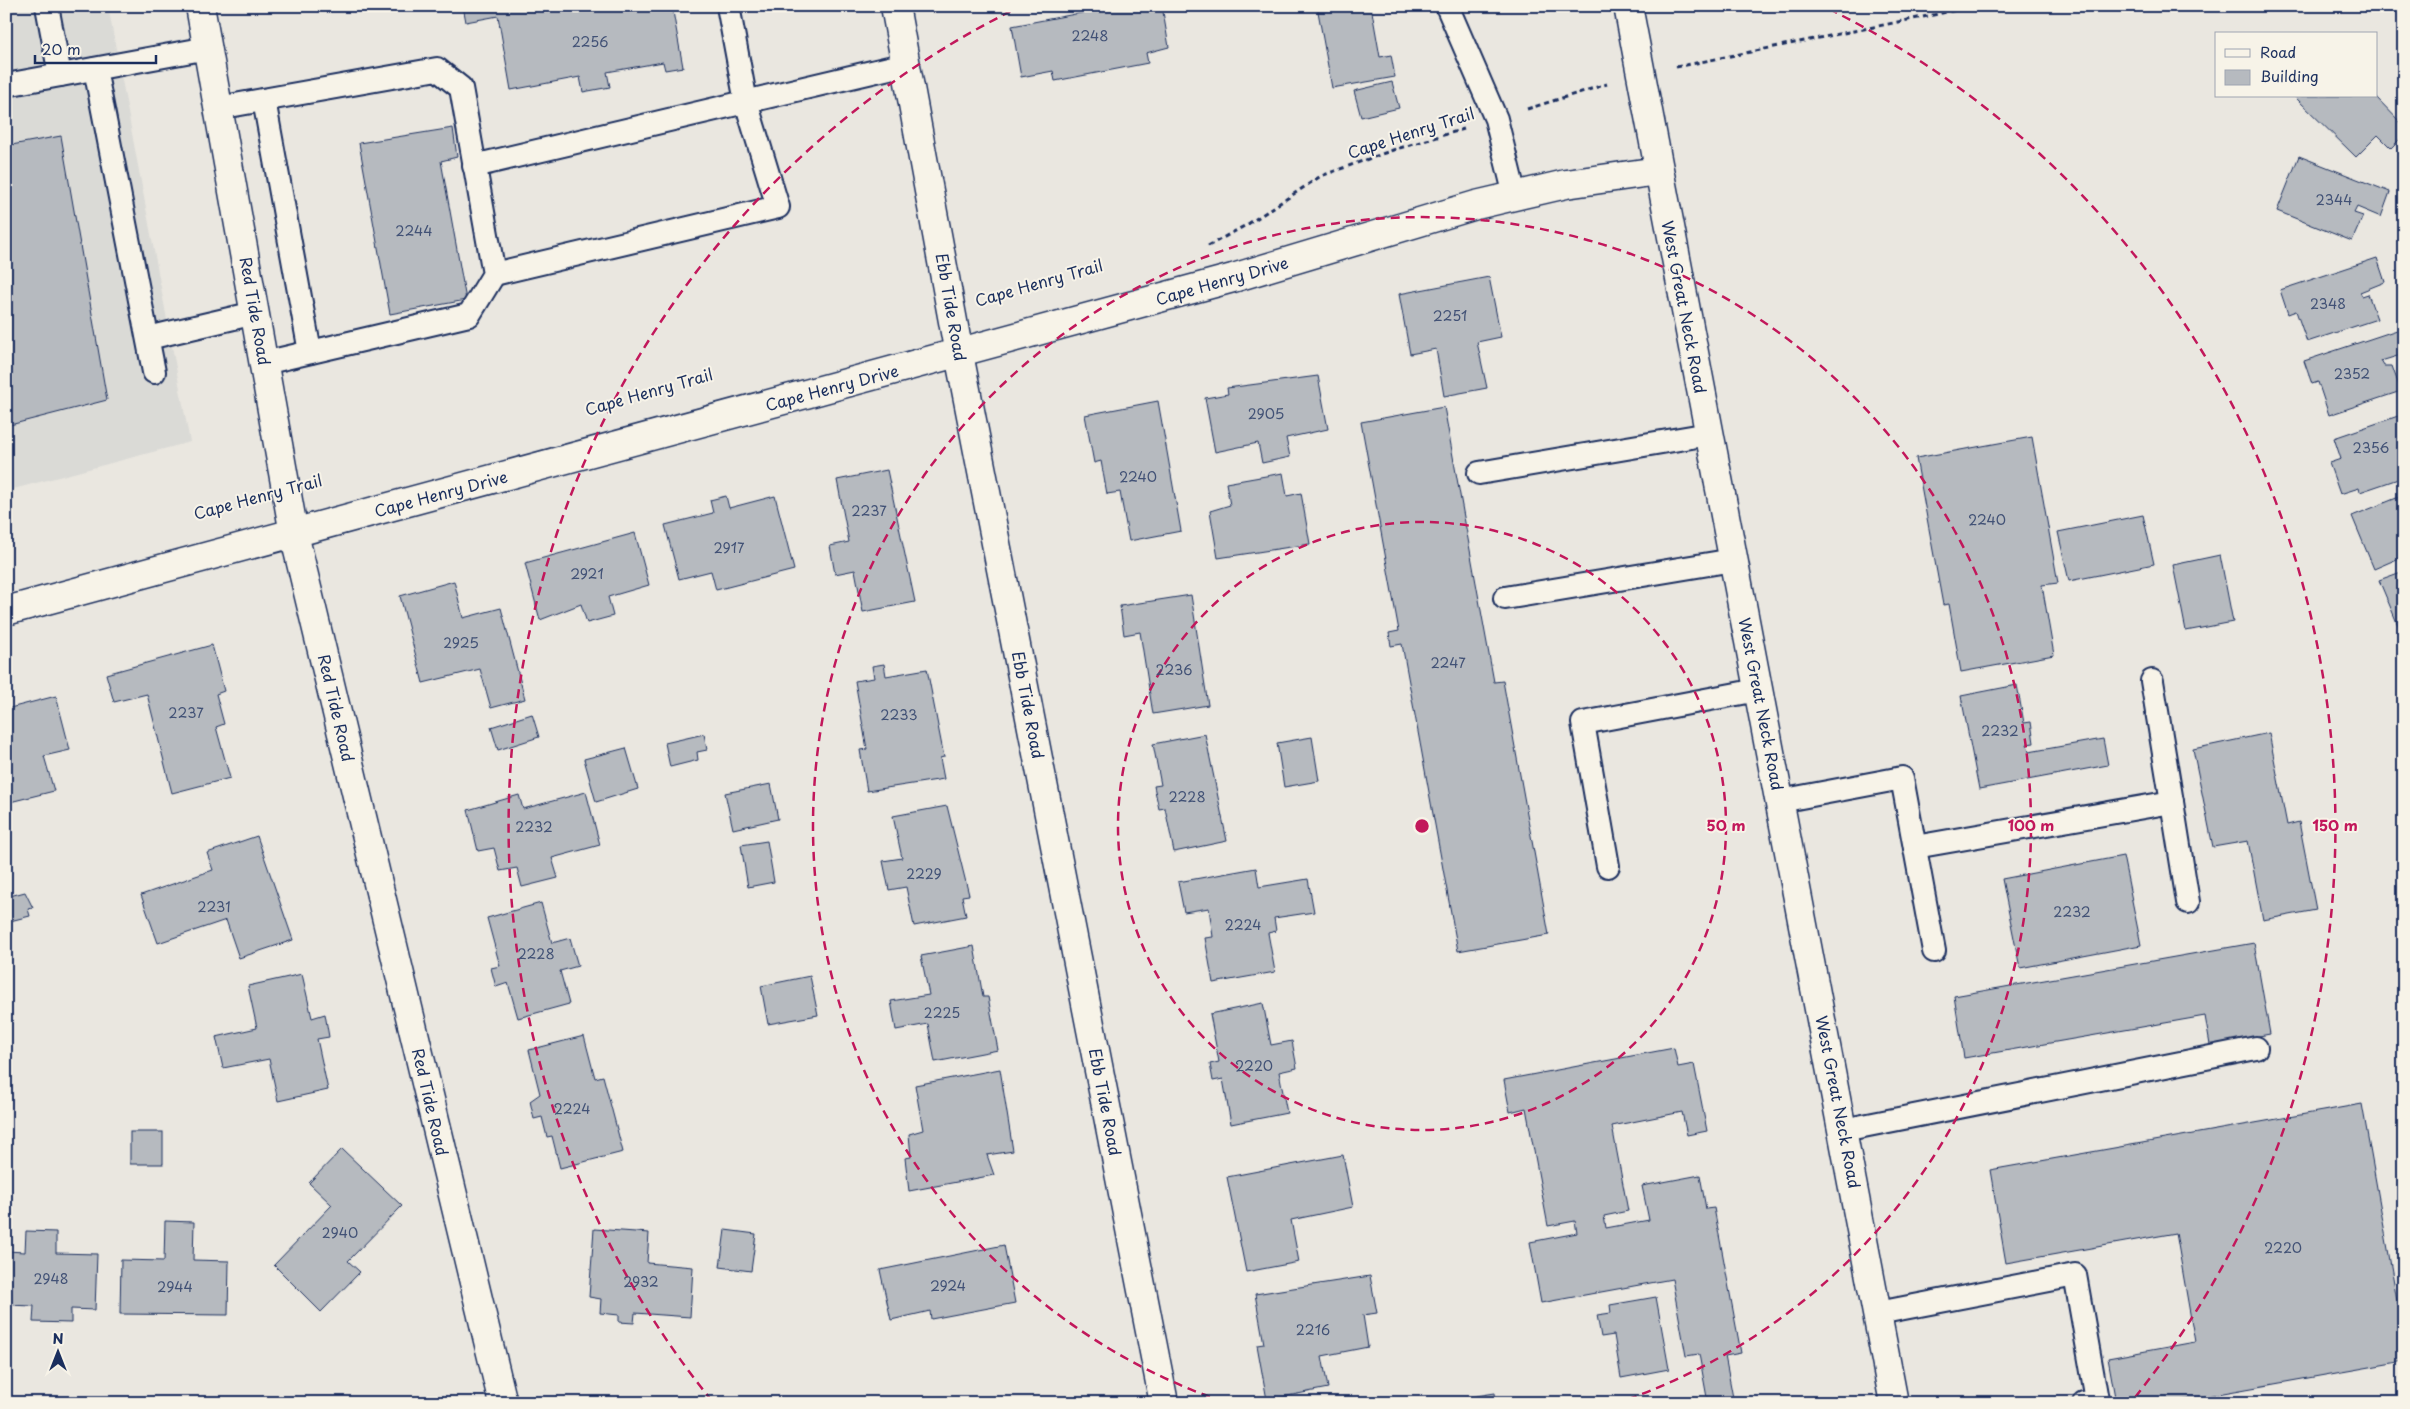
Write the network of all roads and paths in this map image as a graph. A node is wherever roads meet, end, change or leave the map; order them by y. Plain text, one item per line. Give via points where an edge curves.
1 (47, 6) edge
2 (200, 6) edge
3 (728, 6) edge
4 (895, 6) edge
5 (1447, 6) edge
6 (1628, 6) edge
7 (1977, 6) edge
8 (208, 48) junction
9 (906, 64) junction
10 (95, 69) junction
11 (1640, 74) junction
12 (60, 75) junction
13 (6, 85) edge
14 (264, 100) junction
15 (746, 102) junction
16 (218, 108) junction
17 (1496, 119) junction
18 (474, 166) junction
19 (1658, 172) junction
20 (1516, 196) junction
21 (1207, 247) dead end
22 (494, 274) junction
23 (255, 313) junction
24 (148, 338) junction
25 (310, 352) junction
26 (959, 354) junction
27 (264, 363) junction
28 (154, 372) dead end
29 (1708, 434) junction
30 (1479, 473) dead end
31 (294, 534) junction
32 (1733, 560) junction
33 (1505, 598) dead end
34 (6, 611) edge
35 (2152, 681) dead end
36 (1758, 690) junction
37 (1780, 801) junction
38 (2172, 802) junction
39 (1915, 847) junction
40 (1608, 866) dead end
41 (2188, 902) dead end
42 (1934, 952) dead end
43 (2256, 1048) dead end
44 (1843, 1130) junction
45 (1878, 1314) junction
46 (503, 1403) edge
47 (1164, 1403) edge
48 (1894, 1403) edge
49 (2084, 1403) edge

1 - 12 lane
2 - 8 street, Red Tide Road
3 - 15 lane
4 - 9 street, Ebb Tide Road
5 - 17 lane
6 - 11 street, West Great Neck Road
7 - 11 path, Cape Henry Trail
8 - 10 lane
8 - 16 street, Red Tide Road
9 - 15 lane
9 - 26 street, Ebb Tide Road
10 - 12 lane
10 - 24 lane
11 - 17 path, Cape Henry Trail
11 - 19 street, West Great Neck Road
12 - 13 lane
14 - 16 lane
14 - 18 lane via 437,69 461,88
14 - 25 lane
15 - 18 lane
15 - 22 lane via 778,207
16 - 23 street, Red Tide Road
17 - 20 lane
17 - 21 path, Cape Henry Trail via 1321,176
18 - 22 lane
19 - 20 street, Cape Henry Drive via 1566,184
19 - 29 street, West Great Neck Road
20 - 26 street, Cape Henry Drive
22 - 25 lane via 469,315
23 - 24 lane
23 - 27 street, Red Tide Road
24 - 28 lane
25 - 27 lane
26 - 31 street, Cape Henry Drive
26 - 47 street, Ebb Tide Road
27 - 31 street, Red Tide Road
29 - 30 lane
29 - 32 street, West Great Neck Road
31 - 34 street, Cape Henry Drive
31 - 46 street, Red Tide Road
32 - 33 lane
32 - 36 street, West Great Neck Road
35 - 38 lane
36 - 37 street, West Great Neck Road
36 - 40 lane via 1583,722
37 - 39 lane via 1902,778
37 - 44 street, West Great Neck Road
38 - 39 lane
38 - 41 lane
39 - 42 lane
43 - 44 lane
44 - 45 street, West Great Neck Road
45 - 48 street, West Great Neck Road
45 - 49 lane via 2075,1275 2097,1400

